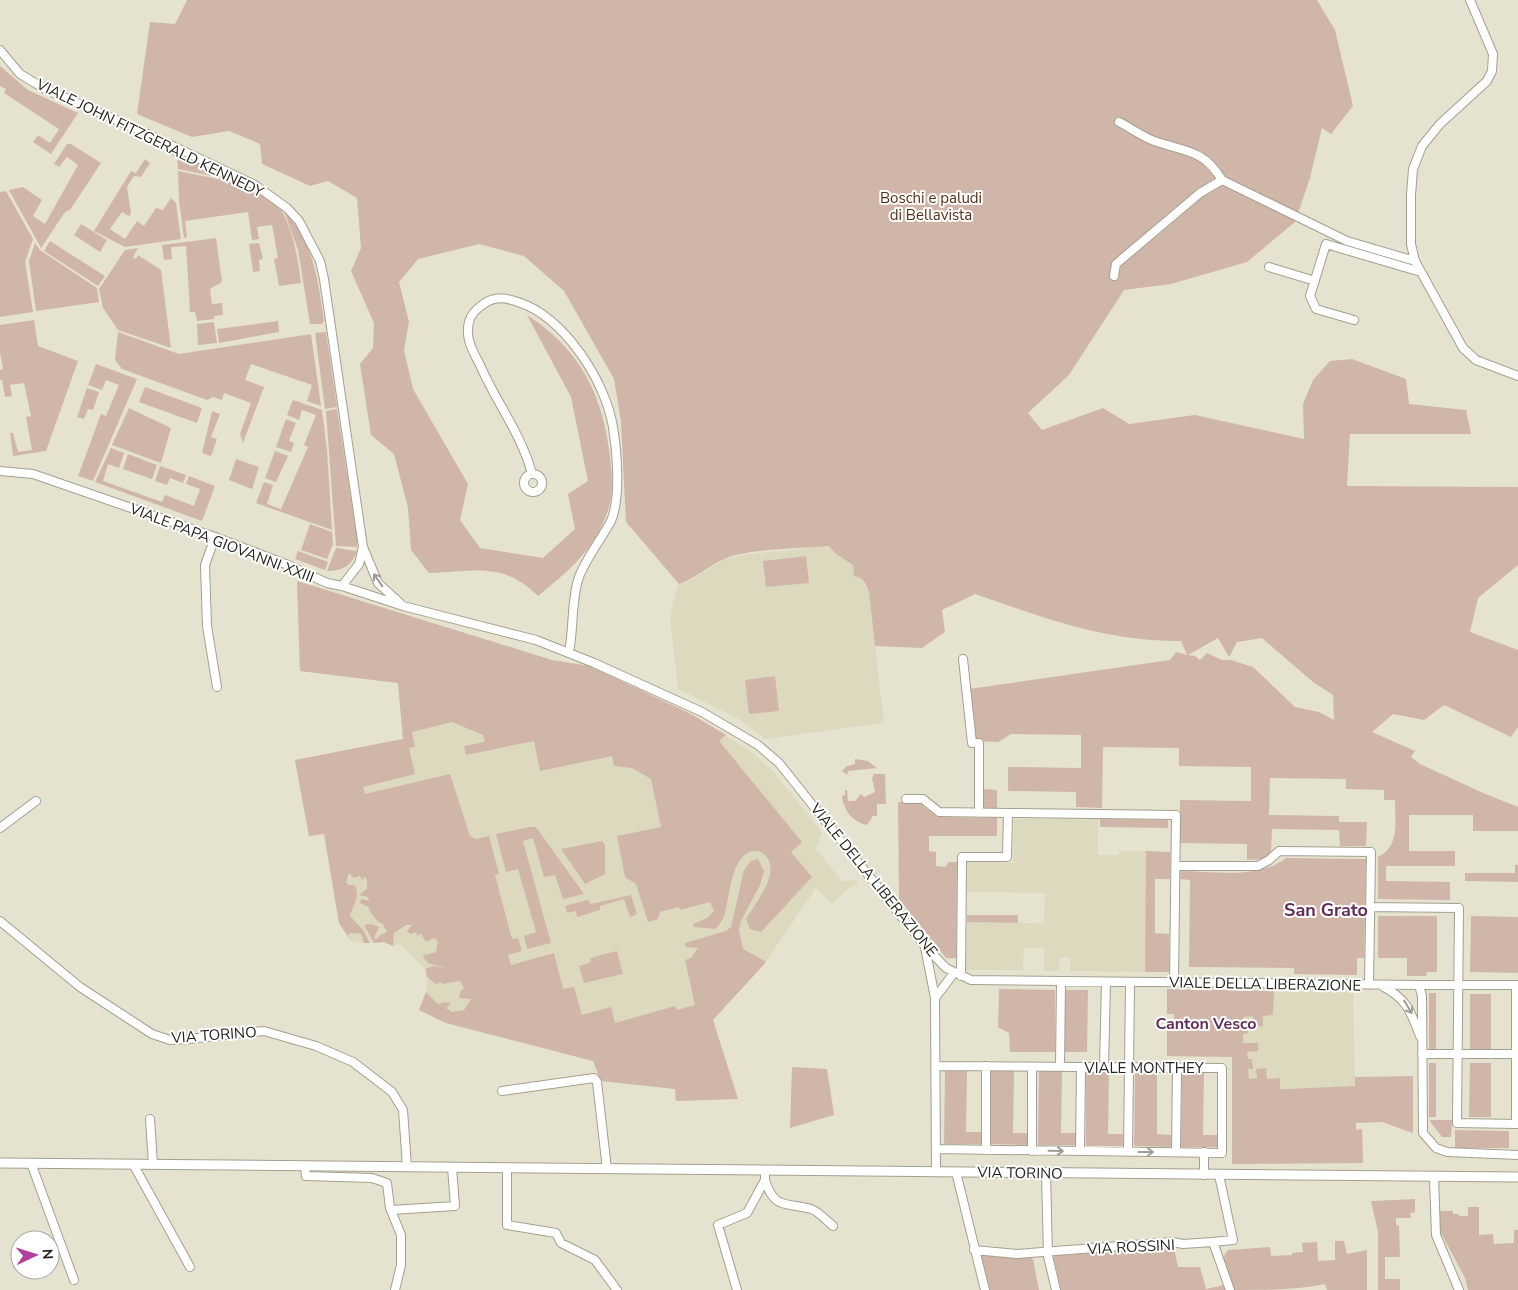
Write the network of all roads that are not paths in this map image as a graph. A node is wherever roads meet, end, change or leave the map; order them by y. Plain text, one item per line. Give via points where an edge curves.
1 (1470, 0) edge
2 (0, 50) edge
3 (1119, 122) dead end
4 (1222, 180) junction
5 (1416, 261) junction
6 (1269, 267) dead end
7 (1421, 272) junction
8 (1114, 276) dead end
9 (1315, 281) junction
10 (1354, 320) dead end
11 (1518, 376) edge
12 (0, 471) edge
13 (532, 474) dead end
14 (215, 537) junction
15 (363, 548) junction
16 (342, 586) junction
17 (403, 606) junction
18 (444, 616) joint
19 (569, 652) junction
20 (963, 659) dead end
21 (217, 687) dead end
22 (906, 799) dead end
23 (36, 802) dead end
24 (978, 812) junction
25 (1008, 813) junction
26 (0, 828) edge
27 (1176, 866) junction
28 (1370, 908) junction
29 (0, 921) edge
30 (924, 945) junction
31 (958, 974) junction
32 (1060, 982) junction
33 (1106, 982) junction
34 (1130, 982) junction
35 (1174, 983) junction
36 (1458, 984) junction
37 (1369, 985) junction
38 (1380, 985) junction
39 (1419, 985) junction
40 (1517, 985) edge
41 (934, 998) junction
42 (1422, 1040) junction
43 (1422, 1054) junction
44 (1458, 1054) junction
45 (1517, 1054) edge
46 (936, 1066) junction
47 (986, 1066) junction
48 (1032, 1067) junction
49 (1060, 1067) junction
50 (1081, 1067) junction
51 (1104, 1067) junction
52 (1129, 1067) junction
53 (1177, 1068) junction
54 (502, 1091) dead end
55 (150, 1119) dead end
56 (1517, 1124) edge
57 (936, 1149) junction
58 (986, 1150) junction
59 (1032, 1150) junction
60 (1080, 1151) junction
61 (1128, 1152) junction
62 (1176, 1152) junction
63 (1204, 1152) junction
64 (1518, 1155) edge
65 (0, 1163) edge
66 (31, 1163) junction
67 (133, 1164) junction
68 (153, 1164) junction
69 (306, 1166) junction
70 (407, 1166) junction
71 (452, 1167) junction
72 (507, 1168) junction
73 (606, 1169) junction
74 (765, 1170) junction
75 (936, 1172) junction
76 (956, 1172) junction
77 (1046, 1173) junction
78 (1204, 1175) junction
79 (1219, 1175) junction
80 (1434, 1177) junction
81 (1518, 1177) edge
82 (765, 1180) junction
83 (391, 1210) junction
84 (833, 1226) dead end
85 (1213, 1242) junction
86 (974, 1250) junction
87 (1048, 1252) junction
88 (190, 1267) dead end
89 (74, 1280) dead end
90 (395, 1290) edge
91 (617, 1290) edge
92 (736, 1290) edge
93 (985, 1290) edge
94 (1056, 1290) edge
95 (1230, 1290) edge
96 (1459, 1290) edge

1 - 5 street via 1493,54 1492,71 1487,81 1440,124 1422,146 1416,161 1411,195 1411,244
2 - 15 street, VIALE JOHN FITZGERALD KENNEDY via 20,74 44,89 255,185 299,221 320,261 324,278
3 - 4 street via 1155,142 1202,156 1214,166
4 - 5 street via 1347,241
4 - 8 street via 1200,193 1116,264
5 - 7 street
6 - 9 street
7 - 9 street via 1326,244
7 - 11 street via 1463,348 1476,360
9 - 10 street via 1310,296 1316,309
12 - 14 street, VIALE PAPA GIOVANNI XXIII via 33,474
13 - 19 street via 512,426 472,350 469,319 477,308 490,300 507,298 528,305 549,318 586,362 611,419 616,487 612,518 579,576
14 - 16 street, VIALE PAPA GIOVANNI XXIII via 322,581
14 - 21 street via 205,564 208,626
15 - 16 street via 359,564
17 -> 15 street, VIALE JOHN FITZGERALD KENNEDY via 378,583
16 - 17 street, VIALE PAPA GIOVANNI XXIII
17 - 18 street, VIALE PAPA GIOVANNI XXIII
18 - 19 street, VIALE DELLA LIBERAZIONE
19 - 30 street, VIALE DELLA LIBERAZIONE via 702,712 758,745 802,789
20 - 24 street via 972,743 979,743
22 - 24 street via 923,799 939,812
23 - 26 street
24 - 25 street
25 - 27 street via 1176,815
25 - 31 street via 1007,857 962,857
27 - 28 street via 1258,866 1279,851 1371,852
27 - 35 street
28 - 36 street via 1459,908
28 - 37 street
29 - 70 street, VIA TORINO via 80,987 152,1034 170,1040 264,1031 316,1046 353,1062 392,1092 403,1110
30 - 31 street, VIALE DELLA LIBERAZIONE via 946,968
30 - 41 street
31 - 32 street, VIALE DELLA LIBERAZIONE via 983,981
31 - 41 street
32 - 33 street, VIALE DELLA LIBERAZIONE
32 - 49 street
33 - 34 street, VIALE DELLA LIBERAZIONE
33 - 51 street
34 - 35 street, VIALE DELLA LIBERAZIONE
34 - 52 street
35 - 37 street, VIALE DELLA LIBERAZIONE
36 - 39 street
36 - 40 street
36 - 44 street
37 - 38 street, VIALE DELLA LIBERAZIONE
38 - 39 street, VIALE DELLA LIBERAZIONE
38 -> 42 street, VIALE DELLA LIBERAZIONE via 1402,998
39 - 42 street, VIALE DELLA LIBERAZIONE
40 - 45 street
41 - 46 street
42 - 43 street, VIALE DELLA LIBERAZIONE
43 - 44 street
43 - 64 street, VIALE DELLA LIBERAZIONE via 1423,1133 1429,1142 1446,1152
44 - 45 street
44 - 56 street via 1458,1123
45 - 56 street
46 - 47 street, VIALE MONTHEY
46 - 57 street
47 - 48 street, VIALE MONTHEY
47 - 58 street
48 - 49 street, VIALE MONTHEY
48 - 59 street
49 - 50 street, VIALE MONTHEY
50 - 51 street, VIALE MONTHEY
50 - 60 street
51 - 52 street, VIALE MONTHEY
52 - 53 street, VIALE MONTHEY
52 - 61 street
53 - 62 street
53 - 63 street, VIALE MONTHEY via 1222,1068 1222,1153
54 - 73 street via 594,1078
55 - 68 street
57 - 58 street, VIALE MONTHEY
57 - 75 street
58 - 59 street, VIALE MONTHEY
59 -> 60 street, VIALE MONTHEY
60 - 61 street, VIALE MONTHEY
61 -> 62 street, VIALE MONTHEY
62 - 63 street, VIALE MONTHEY
63 - 78 street
65 - 66 street, VIA TORINO
66 - 67 street, VIA TORINO
66 - 89 street
67 - 68 street, VIA TORINO
67 - 88 street
68 - 69 street, VIA TORINO
69 - 70 street, VIA TORINO
69 - 83 street via 306,1176 381,1180 387,1184
70 - 71 street, VIA TORINO
71 - 72 street, VIA TORINO
71 - 83 street via 455,1206
72 - 73 street, VIA TORINO
72 - 91 street via 508,1225 556,1233 560,1243 595,1260
73 - 74 street, VIA TORINO
74 - 75 street, VIA TORINO
74 - 82 street
75 - 76 street, VIA TORINO
76 - 77 street, VIA TORINO
76 - 86 street
77 - 78 street, VIA TORINO
77 - 87 street
78 - 79 street, VIA TORINO
79 - 80 street, VIA TORINO
79 - 85 street, VIA ROSSINI via 1233,1240
80 - 81 street, VIA TORINO
80 - 96 street via 1436,1235
82 - 84 street via 769,1193 777,1202 813,1209
82 - 92 street via 748,1213 718,1225
83 - 90 street via 401,1235 402,1265
85 - 87 street, VIA ROSSINI via 1152,1243
85 - 95 street
86 - 87 street, VIA ROSSINI via 1017,1254
86 - 93 street
87 - 94 street

